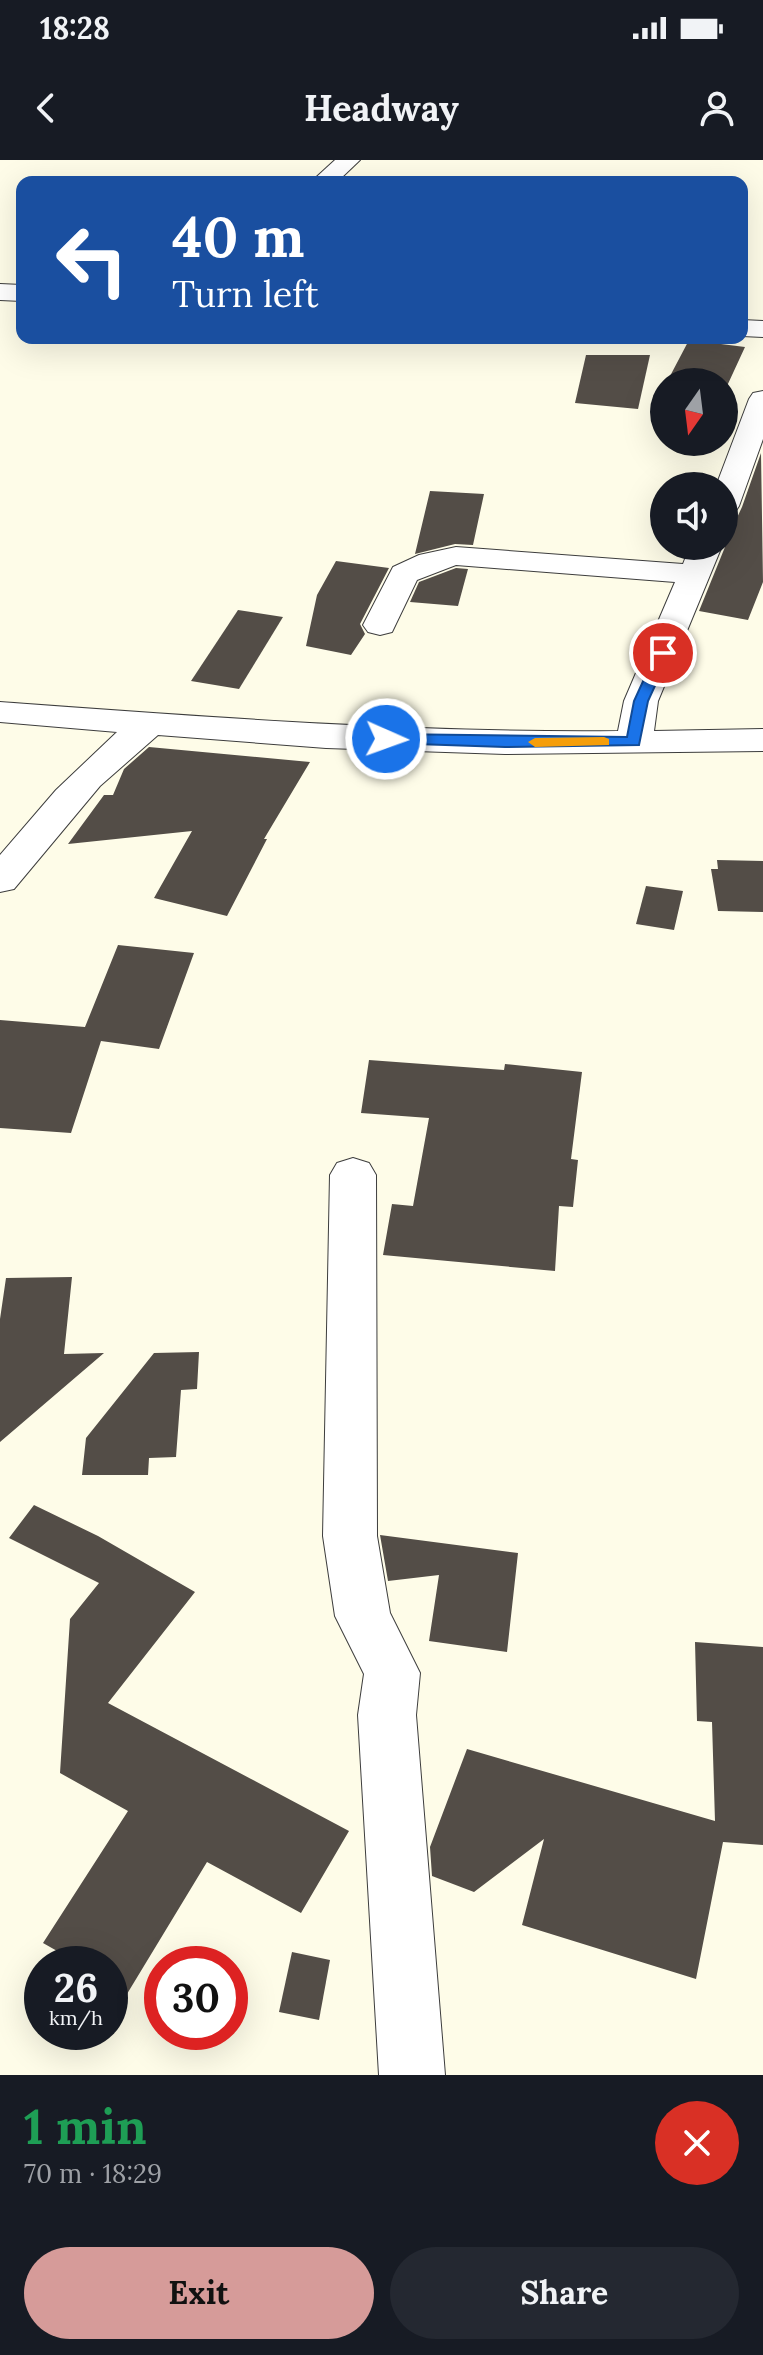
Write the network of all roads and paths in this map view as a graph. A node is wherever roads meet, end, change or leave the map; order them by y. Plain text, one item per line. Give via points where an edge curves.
1 (349, 160) edge
2 (330, 176) edge
3 (763, 399) edge
4 (736, 472) edge
5 (650, 559) edge
6 (699, 560) edge
7 (380, 625) dead end
8 (0, 712) edge
9 (148, 725) junction
10 (763, 740) edge
11 (634, 742) junction
12 (0, 880) edge
13 (353, 1175) dead end
14 (412, 2075) edge

1 - 2 street
3 - 4 street
5 - 7 street via 443,558 404,574
6 - 11 street via 641,701
8 - 9 street
9 - 11 street via 326,737
9 - 12 street via 84,780
10 - 11 street
13 - 14 street via 350,1536 363,1616 392,1673 387,1715

